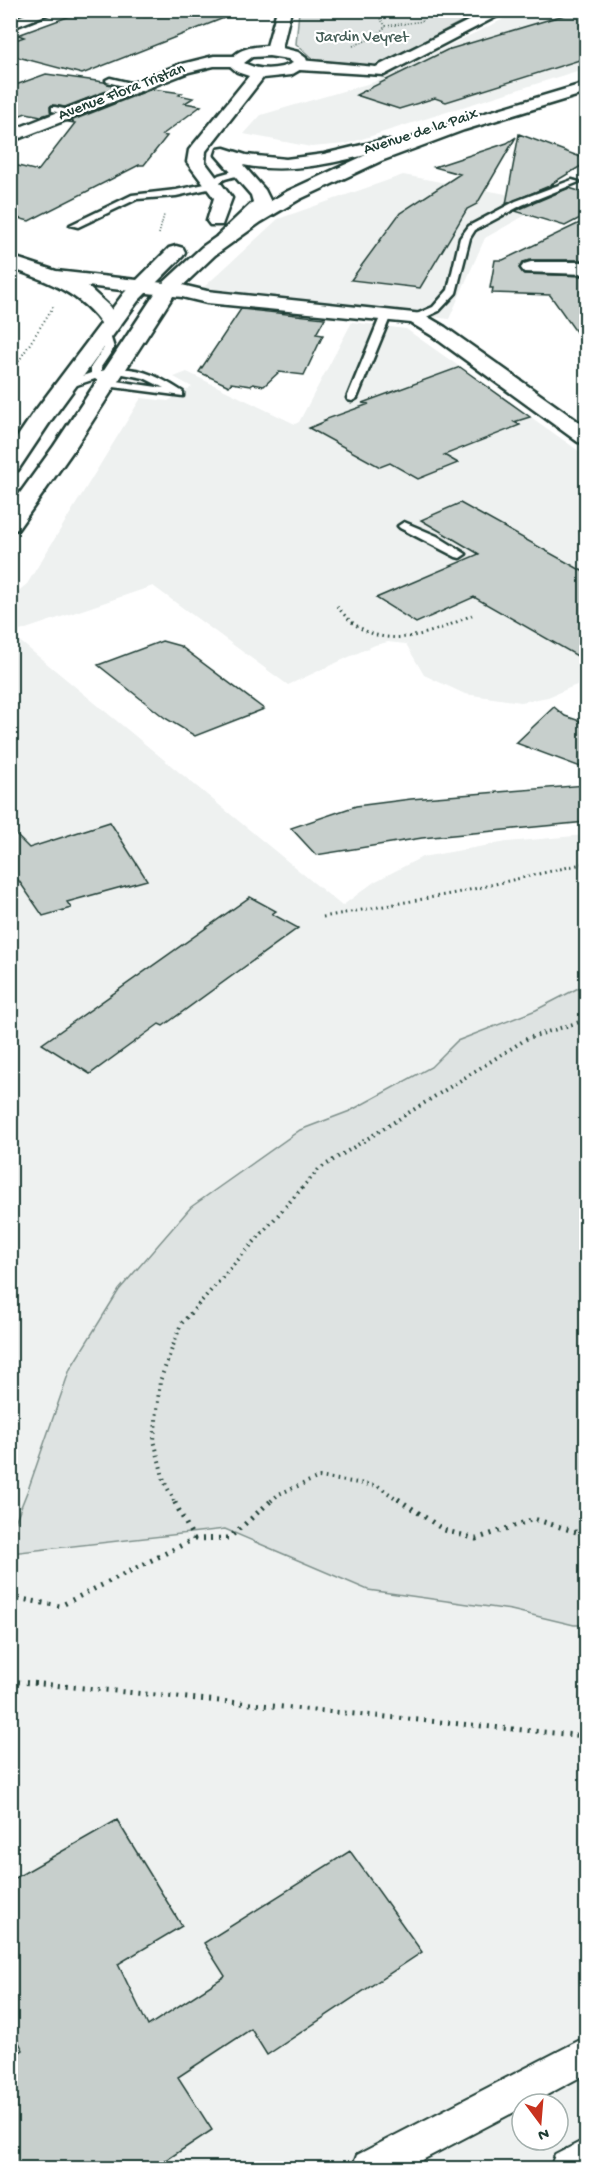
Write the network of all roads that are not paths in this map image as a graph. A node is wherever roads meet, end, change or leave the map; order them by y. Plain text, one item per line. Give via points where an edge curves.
1 (51, 10) edge
2 (285, 10) edge
3 (502, 10) edge
4 (10, 25) edge
5 (274, 51) junction
6 (236, 60) junction
7 (300, 65) junction
8 (260, 72) junction
9 (586, 79) edge
10 (110, 80) dead end
11 (136, 87) junction
12 (586, 88) edge
13 (218, 126) junction
14 (10, 137) edge
15 (383, 145) junction
16 (225, 155) junction
17 (240, 172) junction
18 (575, 182) dead end
19 (213, 183) junction
20 (271, 193) junction
21 (216, 221) junction
22 (75, 225) dead end
23 (10, 262) edge
24 (162, 264) junction
25 (531, 268) dead end
26 (586, 268) edge
27 (87, 288) junction
28 (135, 292) junction
29 (164, 294) junction
30 (386, 315) junction
31 (416, 318) junction
32 (108, 328) junction
33 (105, 376) junction
34 (67, 385) junction
35 (352, 398) dead end
36 (586, 437) edge
37 (10, 465) edge
38 (10, 524) edge
39 (404, 526) dead end
40 (460, 554) dead end
41 (586, 2055) edge
42 (586, 2158) edge
43 (370, 2169) edge
44 (568, 2169) edge

1 - 4 street
2 - 5 street
3 - 7 street via 378,72
5 - 6 street, Avenue Flora Tristan via 253,52
5 - 7 street via 293,55 302,61
6 - 8 street via 238,66
6 - 11 street, Avenue Flora Tristan via 184,68
7 - 8 street via 280,72
8 - 13 street
9 - 15 street, Avenue de la Paix
10 - 11 lane
11 - 14 street, Avenue Flora Tristan via 63,111
12 - 20 street, Avenue de la Paix via 398,147 330,175
13 - 16 street via 216,136
13 - 19 street via 198,150 196,162
15 - 16 street via 293,165 266,165
15 - 20 street, Avenue de la Paix via 312,170
16 - 17 street
17 - 19 lane
17 - 20 street
18 - 31 lane via 519,203 472,228 465,238 453,291 436,309
19 - 21 street via 223,198
19 - 22 lane via 176,193 135,197
20 - 21 street
20 - 29 street via 185,270
21 - 24 street
23 - 27 street
24 - 27 street
24 - 28 street
25 - 26 street
27 - 28 street
27 - 32 street
28 - 29 street
28 - 32 street
29 - 30 street
29 - 33 street
30 - 31 street
30 - 35 lane
31 - 36 street
32 - 33 lane via 109,348 96,367
32 - 34 street
33 - 33 lane via 179,394 152,376
33 - 34 lane
33 - 38 street via 64,448
34 - 37 street
39 - 40 lane
41 - 43 street
42 - 44 street

